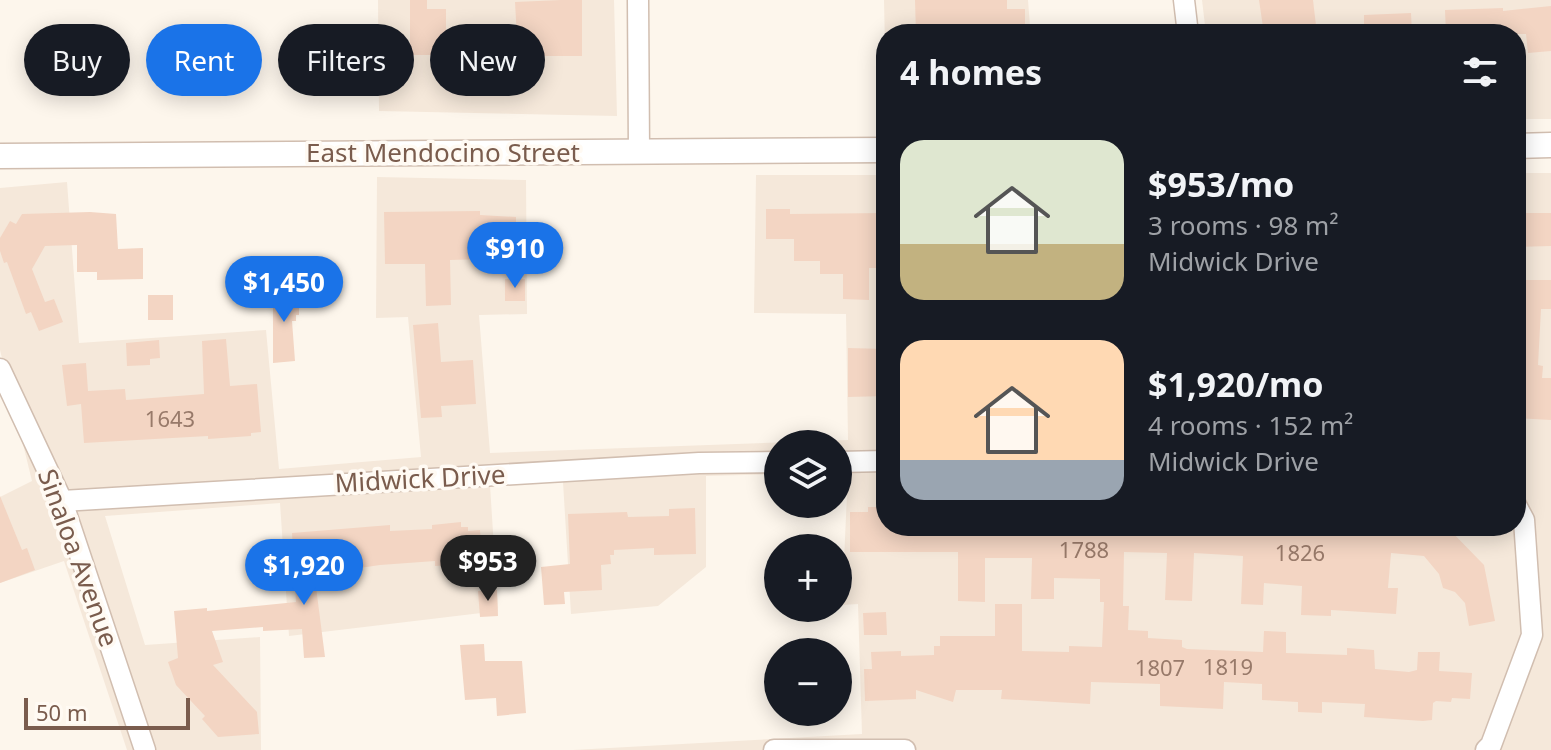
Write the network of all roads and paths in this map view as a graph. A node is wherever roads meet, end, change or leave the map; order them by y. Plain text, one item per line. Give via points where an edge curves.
1 (638, 0) edge
2 (1184, 0) edge
3 (1187, 24) edge
4 (1551, 145) edge
5 (1526, 146) edge
6 (876, 150) edge
7 (639, 151) junction
8 (0, 156) edge
9 (0, 369) edge
10 (876, 461) edge
11 (764, 462) edge
12 (852, 462) edge
13 (62, 501) junction
14 (1526, 534) edge
15 (1541, 636) edge
16 (145, 750) edge
17 (774, 750) edge
18 (905, 750) edge
19 (1486, 750) edge

1 - 7 street
2 - 3 street
4 - 5 street
6 - 7 street, East Mendocino Street
7 - 8 street, East Mendocino Street
9 - 13 street, Sinaloa Avenue
10 - 12 street
11 - 13 street, Midwick Drive
13 - 16 street, Sinaloa Avenue
14 - 15 street
15 - 19 street
17 - 18 street

